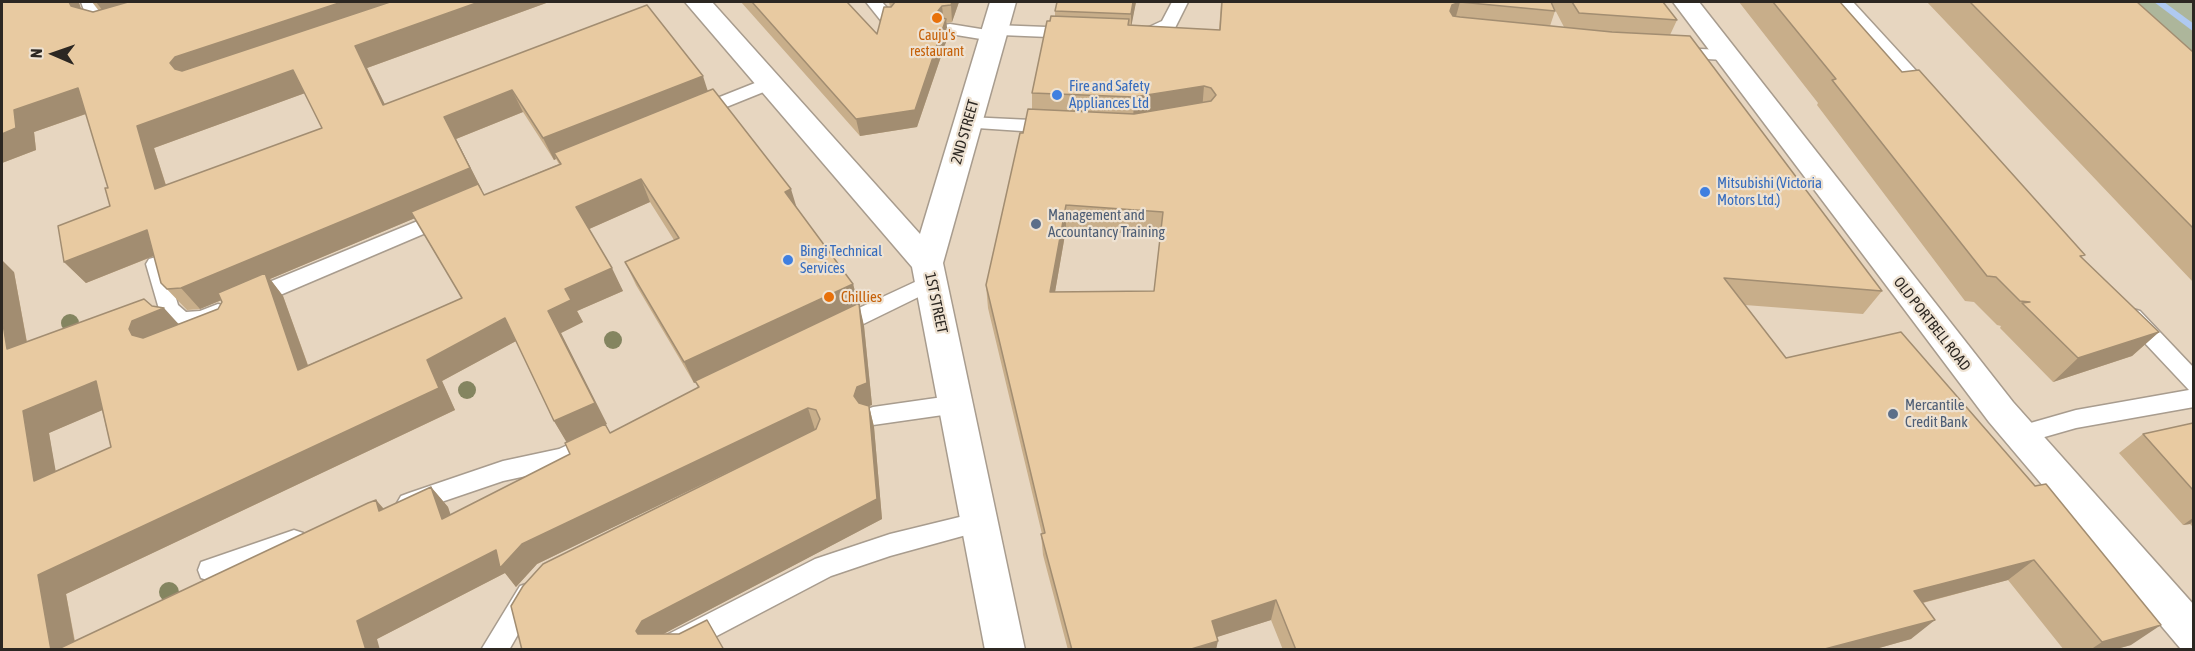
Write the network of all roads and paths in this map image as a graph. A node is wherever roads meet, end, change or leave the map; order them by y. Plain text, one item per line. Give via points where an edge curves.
1 (89, 2) edge
2 (698, 2) edge
3 (874, 2) edge
4 (1003, 2) edge
5 (1180, 2) edge
6 (1686, 2) edge
7 (1844, 2) edge
8 (888, 18) edge
9 (132, 20) edge
10 (950, 29) dead end
11 (994, 33) junction
12 (1084, 34) edge
13 (1117, 35) edge
14 (1661, 52) edge
15 (1725, 55) junction
16 (773, 87) junction
17 (1939, 105) edge
18 (968, 123) junction
19 (682, 125) edge
20 (1074, 128) edge
21 (156, 264) edge
22 (930, 272) junction
23 (2122, 305) edge
24 (196, 337) edge
25 (814, 338) edge
26 (2193, 383) edge
27 (2193, 398) edge
28 (957, 404) junction
29 (873, 416) dead end
30 (2020, 435) junction
31 (604, 438) edge
32 (391, 509) edge
33 (980, 522) junction
34 (312, 535) edge
35 (210, 570) dead end
36 (541, 581) edge
37 (2193, 634) edge
38 (494, 650) edge
39 (664, 650) edge
40 (1005, 650) edge

1 - 9 lane via 96,23 101,26
2 - 16 street, 1ST STREET
3 - 8 lane
4 - 11 street, 2ND STREET
5 - 13 lane via 1169,24 1153,32
6 - 15 street, OLD PORTBELL ROAD
7 - 17 lane
10 - 11 lane
11 - 12 lane
11 - 18 street, 2ND STREET
14 - 15 lane
15 - 30 street, OLD PORTBELL ROAD
16 - 19 lane
16 - 22 street, 1ST STREET
18 - 20 lane
18 - 22 street, 2ND STREET
21 - 24 lane via 168,309 181,320 203,319 463,217
22 - 25 lane
22 - 28 street, 1ST STREET
23 - 26 lane
27 - 30 lane via 2076,419
28 - 29 lane
28 - 33 street, 1ST STREET
30 - 37 street, OLD PORTBELL ROAD
31 - 32 lane via 563,458 503,471
33 - 39 lane via 824,567
33 - 40 street, 1ST STREET
34 - 35 lane
36 - 38 lane via 527,596

